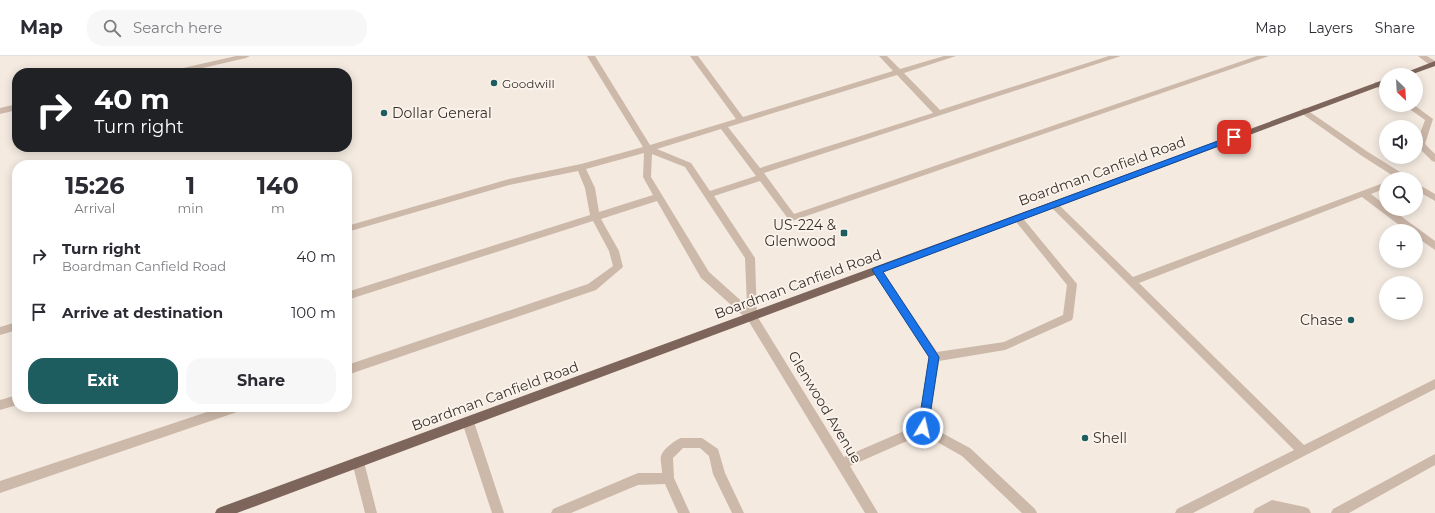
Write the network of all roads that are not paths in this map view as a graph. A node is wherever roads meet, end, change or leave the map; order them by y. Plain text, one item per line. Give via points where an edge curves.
1 (246, 56) edge
2 (591, 56) edge
3 (694, 56) edge
4 (883, 56) edge
5 (952, 56) edge
6 (1117, 56) edge
7 (1264, 56) edge
8 (1422, 56) edge
9 (1435, 63) edge
10 (192, 68) edge
11 (1422, 68) edge
12 (898, 72) junction
13 (1379, 84) edge
14 (12, 108) edge
15 (0, 111) edge
16 (1304, 112) junction
17 (1418, 112) edge
18 (939, 114) junction
19 (741, 121) junction
20 (723, 126) junction
21 (648, 149) junction
22 (1435, 159) edge
23 (581, 167) junction
24 (1393, 172) edge
25 (760, 175) junction
26 (1379, 188) edge
27 (1423, 190) edge
28 (1364, 194) junction
29 (708, 195) junction
30 (659, 197) junction
31 (1435, 198) edge
32 (1054, 204) junction
33 (595, 217) junction
34 (1018, 218) junction
35 (1404, 224) edge
36 (352, 228) edge
37 (1423, 238) edge
38 (1435, 246) edge
39 (877, 270) junction
40 (1131, 282) junction
41 (352, 294) edge
42 (752, 317) junction
43 (12, 327) edge
44 (0, 331) edge
45 (934, 357) junction
46 (352, 368) edge
47 (1435, 384) edge
48 (12, 401) edge
49 (0, 405) edge
50 (222, 412) edge
51 (468, 422) junction
52 (923, 428) junction
53 (1303, 451) junction
54 (1435, 459) edge
55 (358, 462) junction
56 (842, 464) junction
57 (668, 478) junction
58 (0, 487) edge
59 (221, 513) edge
60 (370, 513) edge
61 (498, 513) edge
62 (557, 513) edge
63 (684, 513) edge
64 (738, 513) edge
65 (872, 513) edge
66 (1031, 513) edge
67 (1181, 513) edge
68 (1259, 513) edge
69 (1305, 513) edge
70 (1337, 513) edge

1 - 10 street
2 - 21 street
3 - 19 street
4 - 12 street
5 - 12 street
6 - 18 street
7 - 25 street via 792,218
8 - 9 street
9 - 11 main road
12 - 18 street
12 - 19 street
13 - 16 main road, Boardman Canfield Road
14 - 15 street
16 - 24 street
16 - 32 main road, Boardman Canfield Road
17 - 22 street via 1429,119 1420,145
18 - 25 street
19 - 20 street
20 - 21 street
20 - 25 street
21 - 23 street
21 - 29 street, Glenwood Avenue via 688,165
21 - 30 street, Glenwood Avenue via 647,177
23 - 33 street via 590,188
23 - 36 street via 509,182
25 - 29 street
26 - 28 street
27 - 31 street
28 - 35 street
28 - 40 street
29 - 42 street, Glenwood Avenue via 750,258
30 - 33 street
30 - 42 street, Glenwood Avenue via 705,275
32 - 34 main road, Boardman Canfield Road
32 - 40 street
33 - 41 street
33 - 46 street via 614,251 618,267 592,287
34 - 39 main road, Boardman Canfield Road
34 - 45 street via 1072,284 1068,317 1005,346
37 - 38 street
39 - 42 main road, Boardman Canfield Road
39 - 45 street
40 - 53 street
42 - 51 main road, Boardman Canfield Road
42 - 56 street, Glenwood Avenue
43 - 44 street
45 - 52 street
47 - 53 street
48 - 49 street
50 - 58 street
51 - 55 main road, Boardman Canfield Road
51 - 61 street
52 - 56 street
52 - 66 street via 966,452
53 - 67 street
54 - 70 street
55 - 59 main road, Boardman Canfield Road
55 - 60 street
56 - 65 street, Glenwood Avenue
57 - 62 street via 638,479
57 - 63 street
57 - 64 street via 667,456 681,442 702,443 714,453 719,474
68 - 69 street via 1272,506

